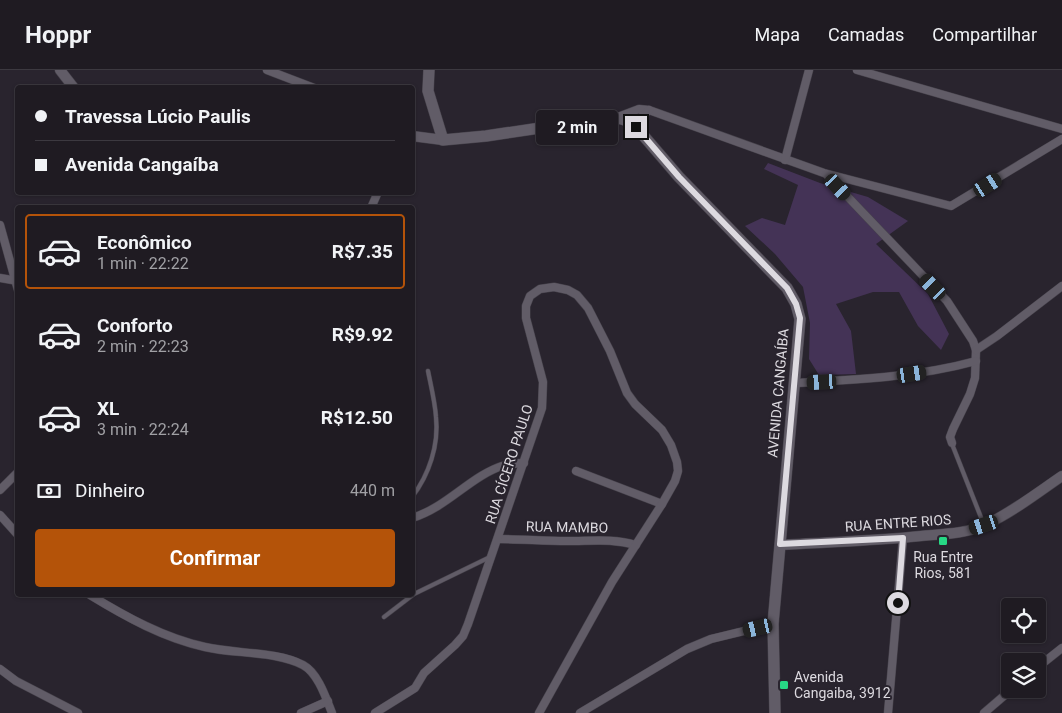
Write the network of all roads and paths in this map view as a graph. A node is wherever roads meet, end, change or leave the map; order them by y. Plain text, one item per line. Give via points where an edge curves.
1 (60, 70) edge
2 (267, 70) edge
3 (429, 70) edge
4 (809, 70) edge
5 (857, 70) edge
6 (72, 85) edge
7 (306, 85) edge
8 (649, 110) junction
9 (618, 117) junction
10 (636, 127) junction
11 (1062, 129) edge
12 (415, 136) edge
13 (1062, 139) edge
14 (443, 140) junction
15 (785, 160) junction
16 (824, 173) junction
17 (0, 225) edge
18 (0, 278) edge
19 (15, 278) edge
20 (15, 281) edge
21 (1062, 286) edge
22 (976, 350) junction
23 (976, 361) junction
24 (428, 371) dead end
25 (795, 383) junction
26 (952, 443) joint
27 (524, 463) junction
28 (576, 471) dead end
29 (15, 475) edge
30 (1062, 476) edge
31 (0, 490) edge
32 (415, 493) edge
33 (662, 504) junction
34 (0, 515) edge
35 (415, 517) edge
36 (984, 525) junction
37 (15, 532) edge
38 (903, 538) junction
39 (498, 539) junction
40 (780, 544) junction
41 (636, 545) junction
42 (492, 556) junction
43 (415, 594) edge
44 (93, 597) edge
45 (410, 597) edge
46 (384, 617) dead end
47 (773, 624) junction
48 (1062, 648) edge
49 (1046, 660) edge
50 (0, 669) edge
51 (1002, 698) edge
52 (328, 701) junction
53 (78, 713) edge
54 (301, 713) edge
55 (332, 713) edge
56 (375, 713) edge
57 (539, 713) edge
58 (580, 713) edge
59 (776, 713) edge
60 (888, 713) edge
61 (984, 713) edge

1 - 6 street
2 - 7 street
3 - 14 main road via 428,91
4 - 15 street
5 - 11 street
8 - 9 street via 639,109
8 - 10 street
8 - 15 street
9 - 10 main road, AVENIDA CANGAÍBA
9 - 14 main road
10 - 25 main road, AVENIDA CANGAÍBA via 679,177 787,288 800,318
12 - 14 street
13 - 16 street via 952,206
15 - 16 street
16 - 22 street via 947,301
17 - 19 street
18 - 20 street
21 - 22 street
22 - 23 street
23 - 25 street via 912,374
23 - 26 street via 975,378 950,437
24 - 32 lane via 436,417 435,446 427,473
25 - 40 main road, AVENIDA CANGAÍBA
26 - 36 lane
27 - 33 street, RUA CÍCERO PAULO via 544,395 526,306 530,296 540,289 554,287 577,295 588,308 627,393 672,445 678,471
27 - 35 street via 505,465 488,472 434,509
27 - 39 street, RUA CÍCERO PAULO
28 - 33 street
29 - 31 street
30 - 36 street, RUA ENTRE RIOS
33 - 41 street, RUA CÍCERO PAULO
34 - 37 street
36 - 38 street, RUA ENTRE RIOS via 962,532
38 - 40 street, RUA ENTRE RIOS
38 - 60 street
39 - 41 street, RUA MAMBO via 610,539
39 - 42 street, RUA CÍCERO PAULO
40 - 47 main road, AVENIDA CANGAÍBA
41 - 57 street, RUA CÍCERO PAULO
42 - 43 lane
42 - 56 street, RUA CÍCERO PAULO via 463,636 424,673 415,688
44 - 52 street via 128,617 185,642 280,658 304,666 315,677
45 - 46 lane
47 - 58 street via 711,639 687,649
47 - 59 main road, AVENIDA CANGAÍBA
48 - 49 street
50 - 53 street via 16,681
51 - 61 street
52 - 54 street
52 - 55 street

